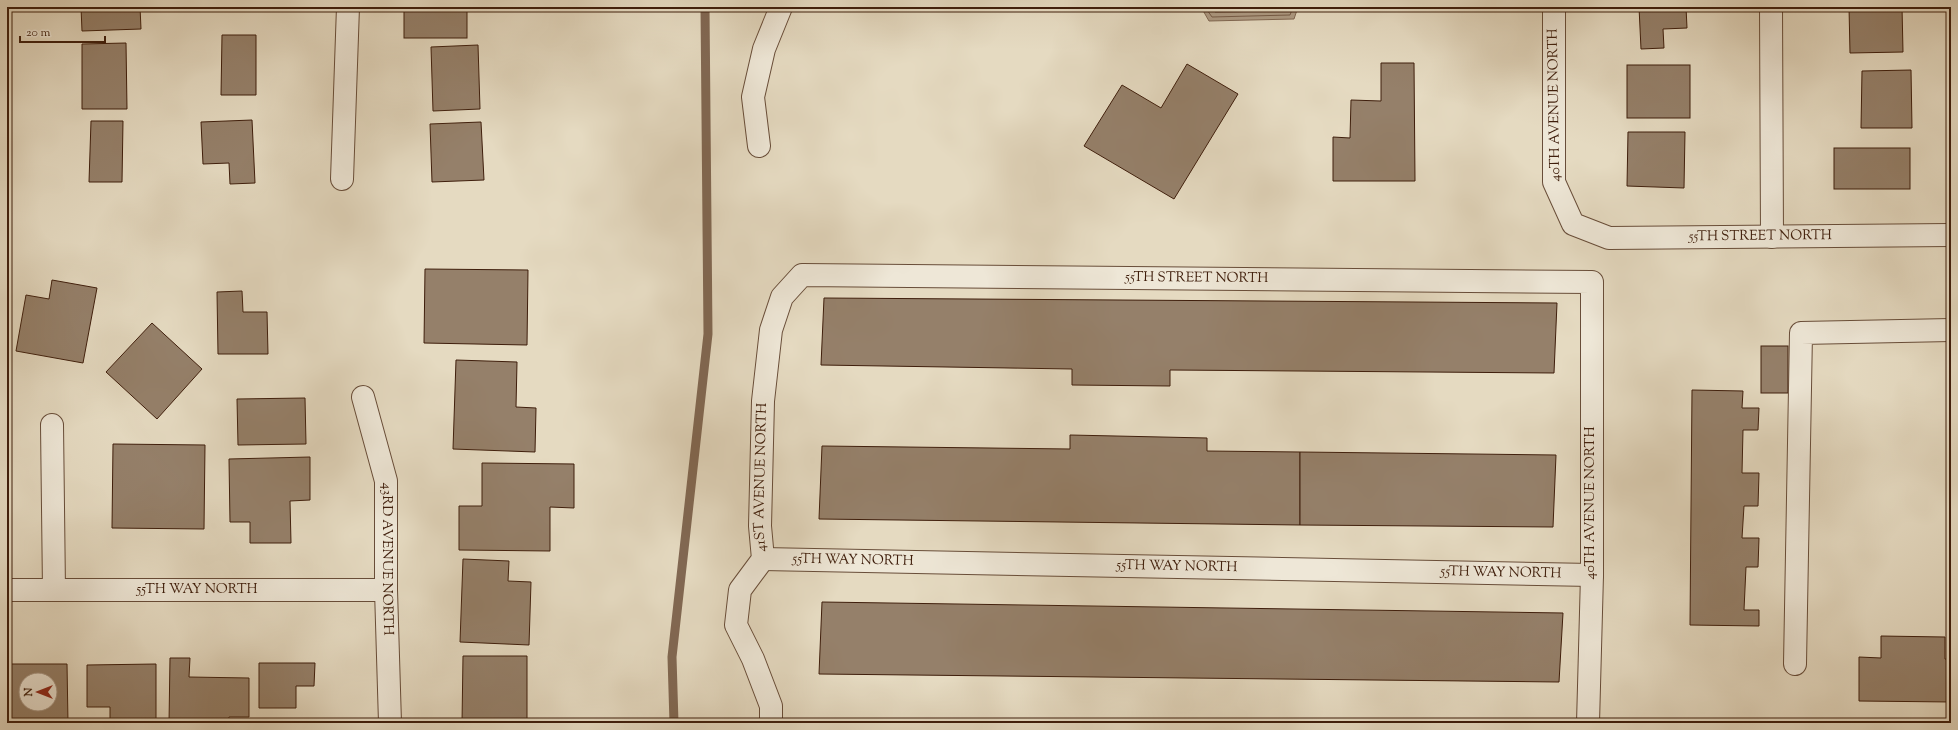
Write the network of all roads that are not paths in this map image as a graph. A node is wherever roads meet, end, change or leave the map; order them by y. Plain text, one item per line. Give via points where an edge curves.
1 (348, 7) edge
2 (782, 7) edge
3 (1554, 7) edge
4 (1771, 7) edge
5 (759, 146) dead end
6 (342, 179) dead end
7 (1573, 224) joint
8 (1951, 235) edge
9 (1772, 237) junction
10 (802, 275) joint
11 (1592, 282) joint
12 (1951, 330) edge
13 (363, 397) dead end
14 (52, 425) dead end
15 (763, 559) junction
16 (1592, 575) junction
17 (7, 590) edge
18 (54, 590) junction
19 (386, 590) junction
20 (1795, 664) dead end
21 (390, 723) edge
22 (771, 723) edge
23 (1588, 723) edge

1 - 6 street
2 - 5 street via 764,49 753,97
3 - 7 street, 40TH AVENUE NORTH via 1554,182
4 - 9 street
7 - 9 street, 55TH STREET NORTH via 1609,238
8 - 9 street, 55TH STREET NORTH
10 - 11 street, 55TH STREET NORTH
10 - 15 street, 41ST AVENUE NORTH via 782,297 771,330 763,401 760,526
11 - 16 street, 40TH AVENUE NORTH
12 - 20 street via 1801,333
13 - 19 street, 43RD AVENUE NORTH via 386,481
14 - 18 street
15 - 16 street, 55TH WAY NORTH
15 - 22 street, 41ST AVENUE NORTH via 740,590 736,624 771,706
16 - 23 street, 40TH AVENUE NORTH
17 - 18 street, 55TH WAY NORTH
18 - 19 street, 55TH WAY NORTH
19 - 21 street, 43RD AVENUE NORTH

